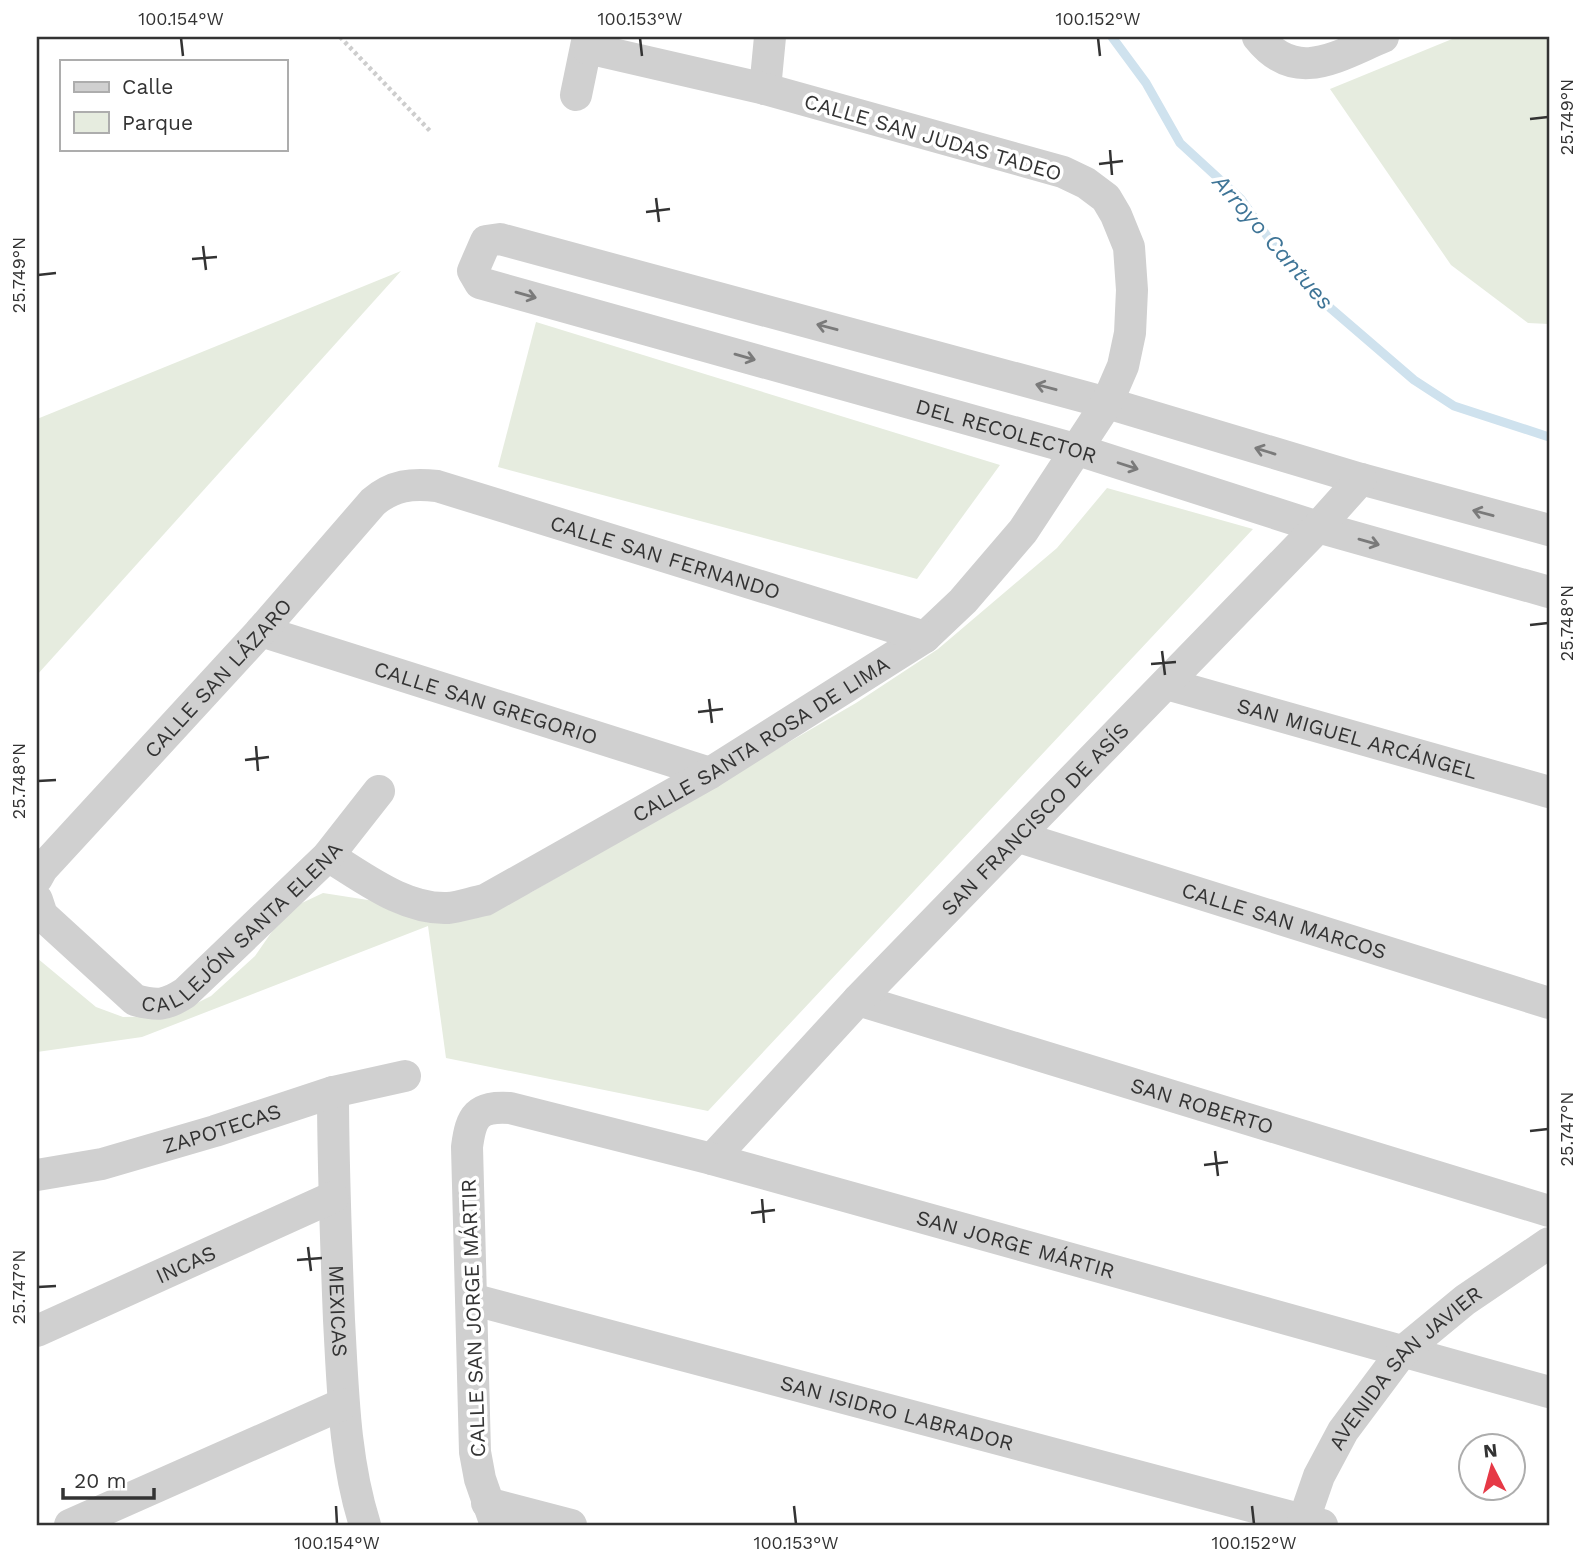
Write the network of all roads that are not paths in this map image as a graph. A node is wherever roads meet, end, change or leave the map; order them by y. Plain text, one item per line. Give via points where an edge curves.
1 (770, 37) edge
2 (1258, 37) edge
3 (1383, 37) edge
4 (588, 42) edge
5 (765, 89) junction
6 (576, 95) dead end
7 (1107, 403) junction
8 (1079, 450) junction
9 (1361, 480) junction
10 (403, 485) joint
11 (1318, 527) junction
12 (1549, 530) edge
13 (1549, 592) edge
14 (261, 631) junction
15 (925, 637) junction
16 (1167, 684) junction
17 (710, 772) junction
18 (379, 791) dead end
19 (1549, 792) edge
20 (1019, 837) junction
21 (328, 856) junction
22 (37, 878) edge
23 (37, 900) edge
24 (858, 1000) junction
25 (1549, 1003) edge
26 (405, 1076) dead end
27 (333, 1092) junction
28 (481, 1112) joint
29 (712, 1159) junction
30 (37, 1175) edge
31 (333, 1197) junction
32 (1549, 1211) edge
33 (1549, 1243) edge
34 (471, 1299) junction
35 (37, 1331) edge
36 (1402, 1352) junction
37 (1549, 1392) edge
38 (343, 1404) junction
39 (492, 1514) edge
40 (1309, 1523) edge
41 (70, 1525) edge
42 (365, 1525) edge
43 (571, 1525) edge

1 - 5 street
2 - 3 street via 1277,57 1320,63
4 - 5 street, CALLE SAN JUDAS TADEO
4 - 6 street
5 - 7 street, CALLE SAN JUDAS TADEO via 1063,172 1106,198 1129,247 1132,290 1123,366
7 - 8 street, CALLE SANTA ROSA DE LIMA
7 -> 8 street, DEL RECOLECTOR via 500,239 480,253 472,271 480,283
9 -> 7 street, DEL RECOLECTOR
8 -> 11 street, DEL RECOLECTOR
8 - 15 street, CALLE SANTA ROSA DE LIMA via 1023,531
9 - 11 street, SAN FRANCISCO DE ASÍS
12 -> 9 street, DEL RECOLECTOR
10 - 14 street, CALLE SAN LÁZARO via 373,502
10 - 15 street, CALLE SAN FERNANDO via 438,486
11 -> 13 street, DEL RECOLECTOR
11 - 16 street, SAN FRANCISCO DE ASÍS
14 - 17 street, CALLE SAN GREGORIO
14 - 22 street, CALLE SAN LÁZARO
15 - 17 street, CALLE SANTA ROSA DE LIMA
16 - 19 street, SAN MIGUEL ARCÁNGEL
16 - 20 street, SAN FRANCISCO DE ASÍS
17 - 21 street, CALLE SANTA ROSA DE LIMA via 485,900 448,908 418,904 384,890
18 - 21 street, CALLEJÓN SANTA ELENA
20 - 24 street, SAN FRANCISCO DE ASÍS
20 - 25 street, CALLE SAN MARCOS
21 - 23 street, CALLEJÓN SANTA ELENA via 184,993 154,1006 135,1000 42,915
24 - 29 street, SAN FRANCISCO DE ASÍS
24 - 32 street, SAN ROBERTO
26 - 27 street, ZAPOTECAS
27 - 30 street, ZAPOTECAS via 102,1164
27 - 31 street, MEXICAS
28 - 29 street, SAN JORGE MÁRTIR via 510,1108
28 - 34 street, CALLE SAN JORGE MÁRTIR via 470,1125 467,1147
29 - 36 street, SAN JORGE MÁRTIR
31 - 35 street, INCAS
31 - 38 street, MEXICAS
33 - 36 street, AVENIDA SAN JAVIER via 1465,1300
34 - 39 street, CALLE SAN JORGE MÁRTIR via 475,1452
34 - 40 street, SAN ISIDRO LABRADOR
36 - 37 street, SAN JORGE MÁRTIR
36 - 40 street, AVENIDA SAN JAVIER via 1343,1431 1319,1476
38 - 41 street
38 - 42 street, MEXICAS via 349,1461
39 - 43 street

